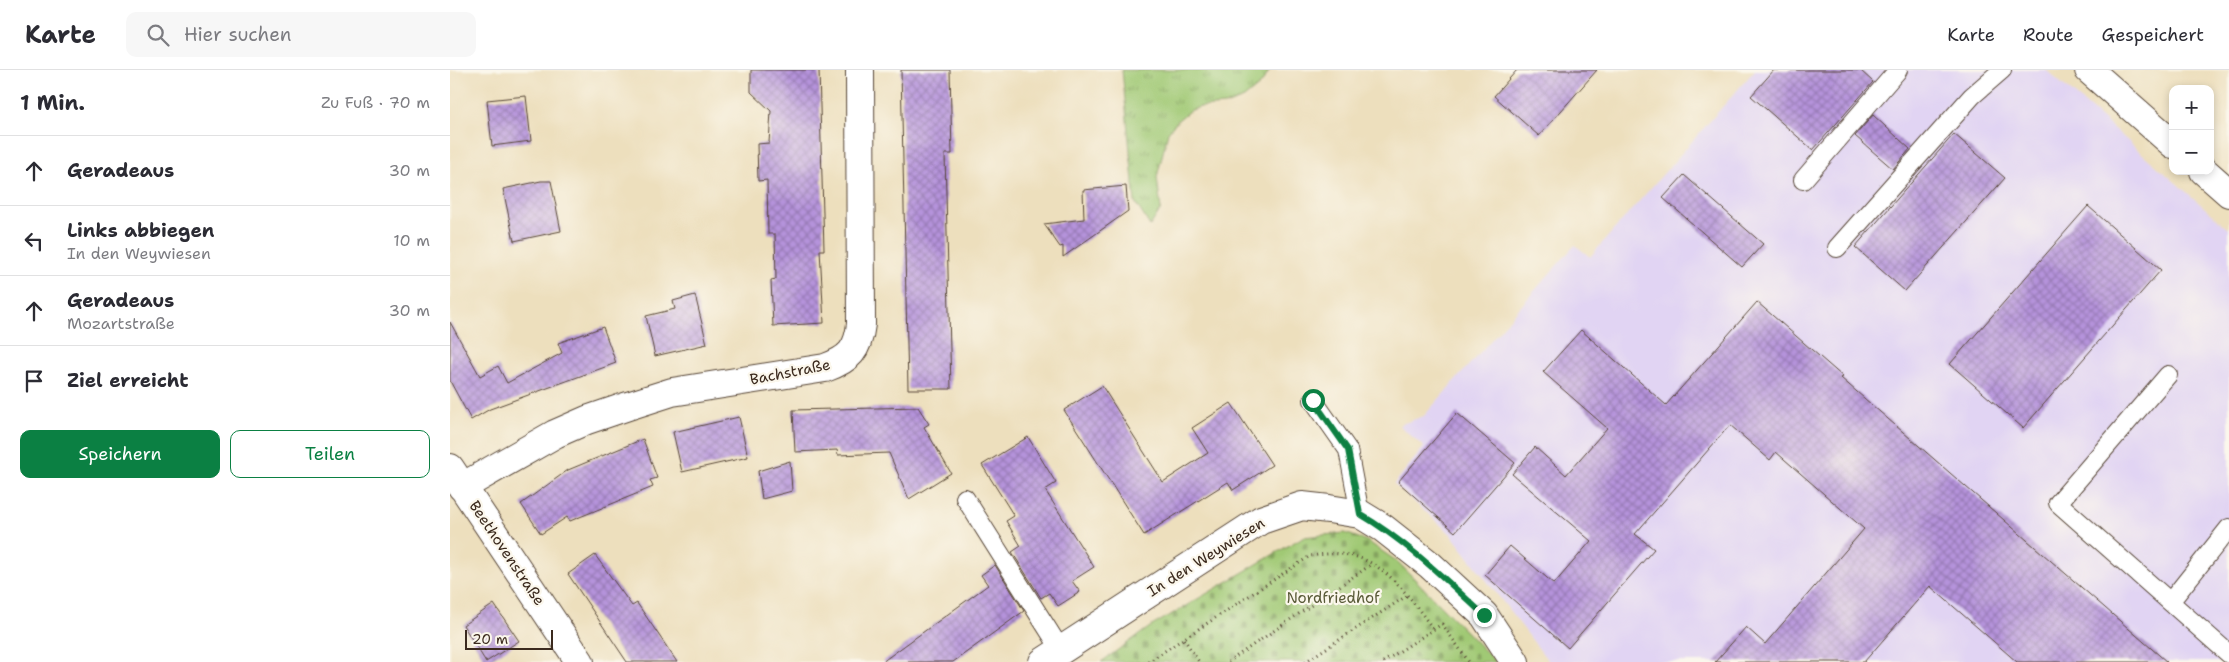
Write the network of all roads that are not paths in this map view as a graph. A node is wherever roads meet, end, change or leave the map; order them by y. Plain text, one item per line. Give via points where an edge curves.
1 (860, 70) edge
2 (1898, 70) edge
3 (2002, 70) edge
4 (2088, 70) edge
5 (2169, 141) edge
6 (2209, 175) edge
7 (1803, 180) dead end
8 (2229, 193) edge
9 (1837, 248) dead end
10 (2168, 375) dead end
11 (1313, 400) dead end
12 (456, 478) edge
13 (965, 498) dead end
14 (1371, 521) junction
15 (2229, 528) edge
16 (2170, 602) junction
17 (2229, 654) edge
18 (1052, 656) edge
19 (580, 662) edge
20 (1515, 662) edge

1 - 12 street, Bachstraße via 861,324 852,353 841,362 825,368 672,392 587,420
2 - 7 lane
3 - 9 lane via 1972,96
4 - 5 street
6 - 8 street
10 - 16 lane via 2058,504
11 - 14 lane via 1348,450
12 - 19 street, Beethovenstraße
13 - 18 lane
14 - 18 street, In den Weywiesen via 1329,509 1302,506 1261,520
14 - 20 street via 1430,565 1484,615
15 - 16 lane
16 - 17 lane

